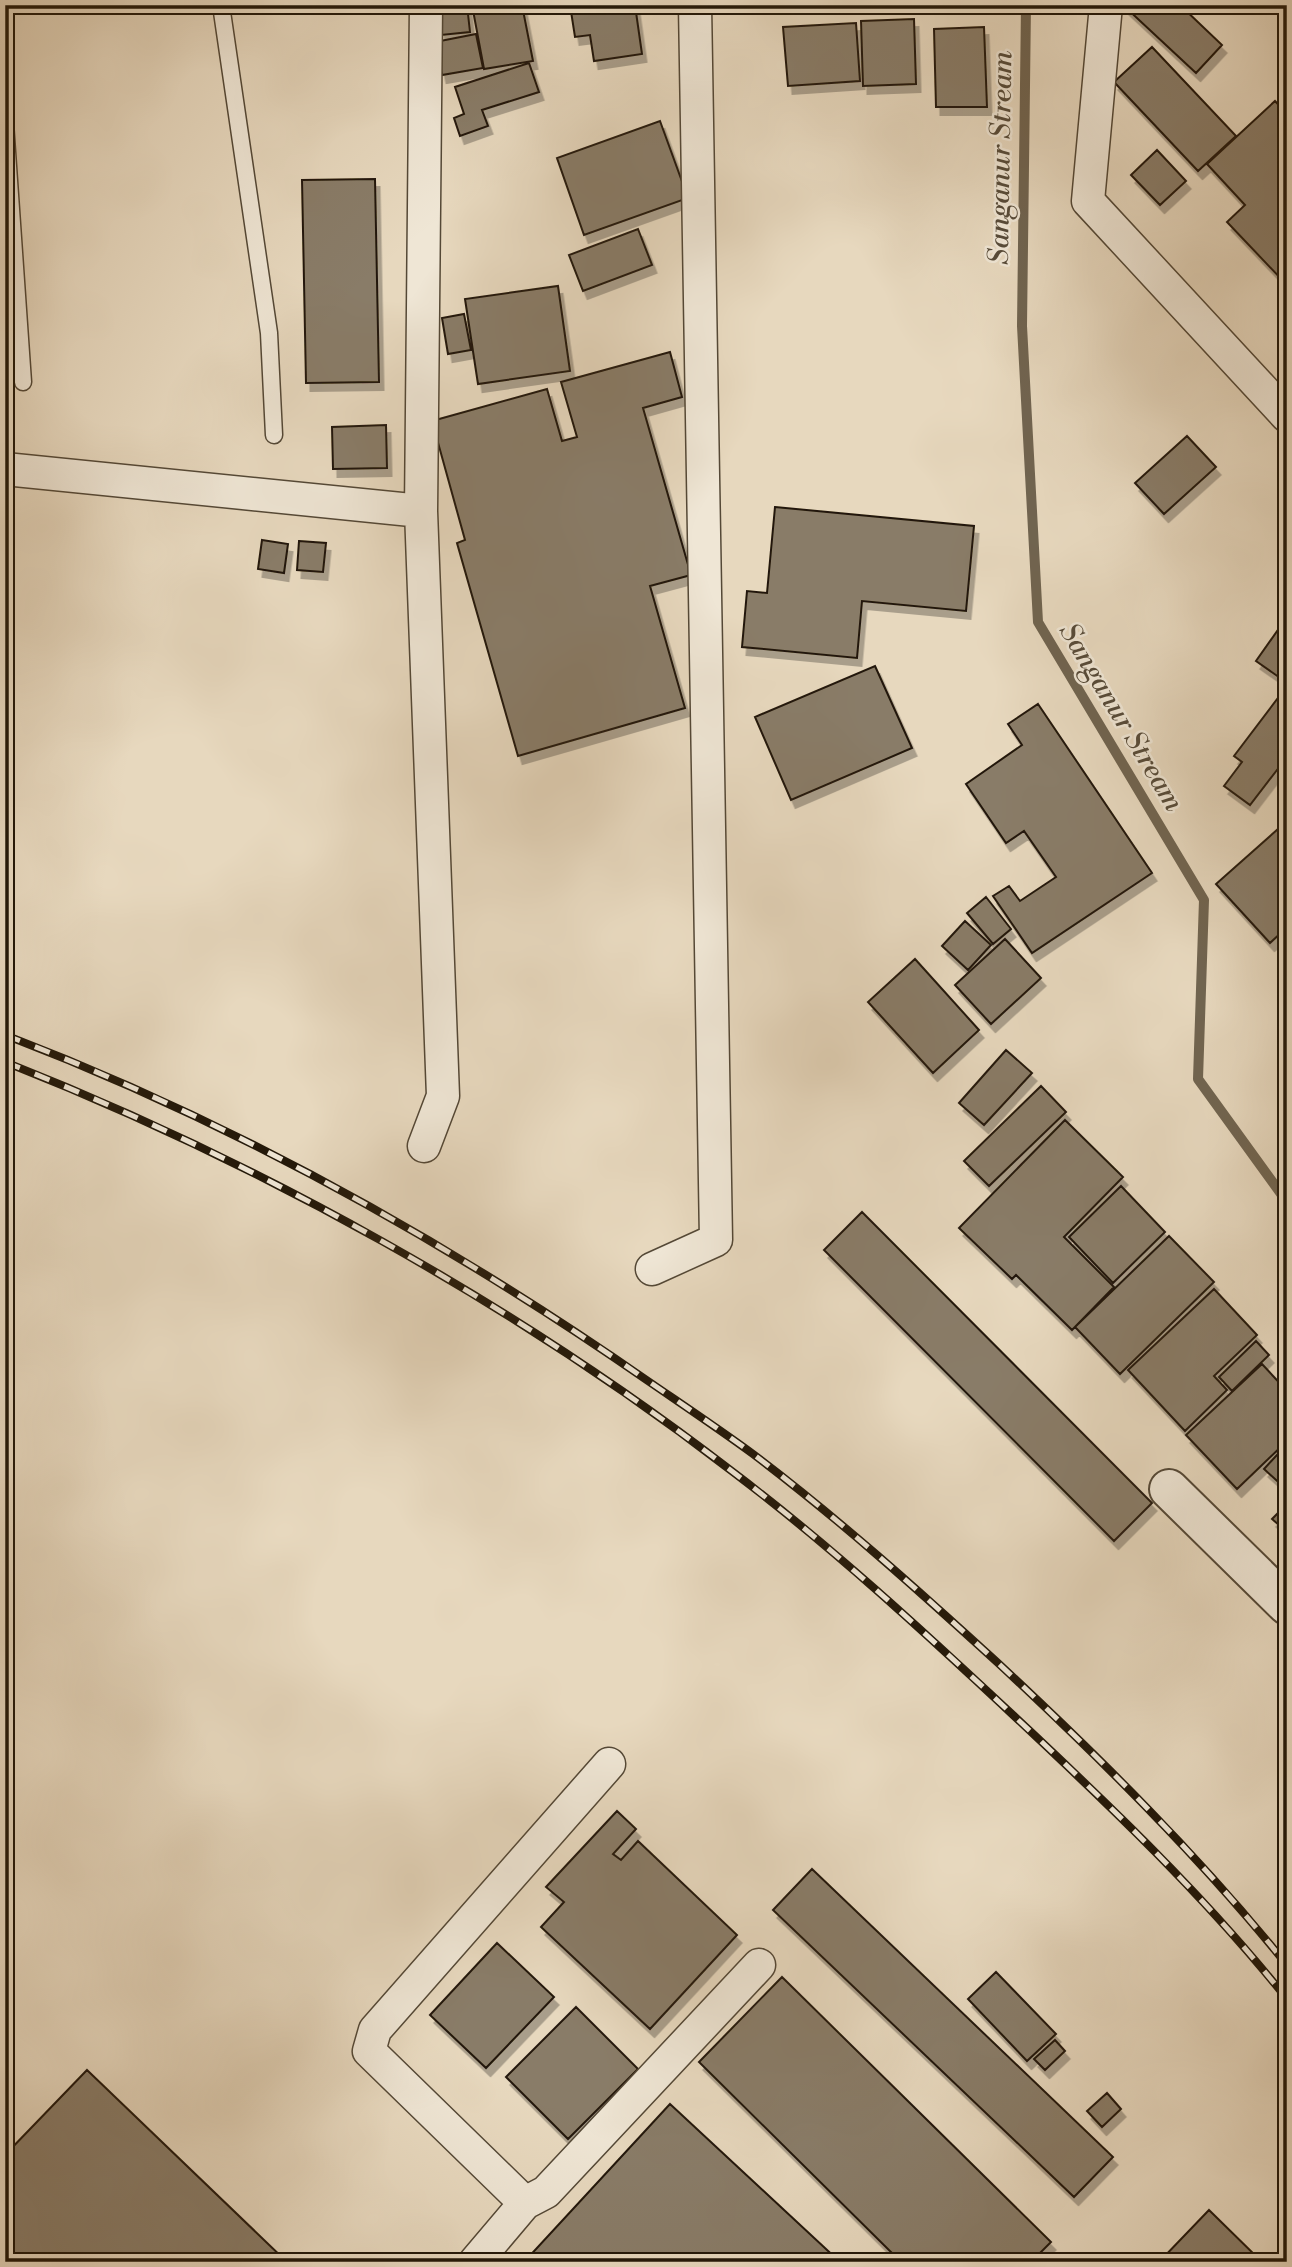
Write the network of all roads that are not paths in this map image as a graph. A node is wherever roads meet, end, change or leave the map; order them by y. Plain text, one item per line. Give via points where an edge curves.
1 (221, 5) edge
2 (426, 5) edge
3 (695, 5) edge
4 (1106, 5) edge
5 (5, 123) edge
6 (23, 382) dead end
7 (1287, 416) edge
8 (274, 435) dead end
9 (5, 469) edge
10 (421, 511) junction
11 (424, 1146) dead end
12 (652, 1269) dead end
13 (1169, 1489) dead end
14 (1287, 1605) edge
15 (609, 1764) dead end
16 (759, 1965) dead end
17 (526, 2203) junction
18 (475, 2262) edge

1 - 8 lane via 269,333
2 - 10 street
3 - 12 street via 716,1240
4 - 7 street via 1088,201
5 - 6 lane
9 - 10 street
10 - 11 street via 443,1096
13 - 14 street
15 - 17 street via 375,2030 369,2051
16 - 17 street via 546,2192
17 - 18 street

